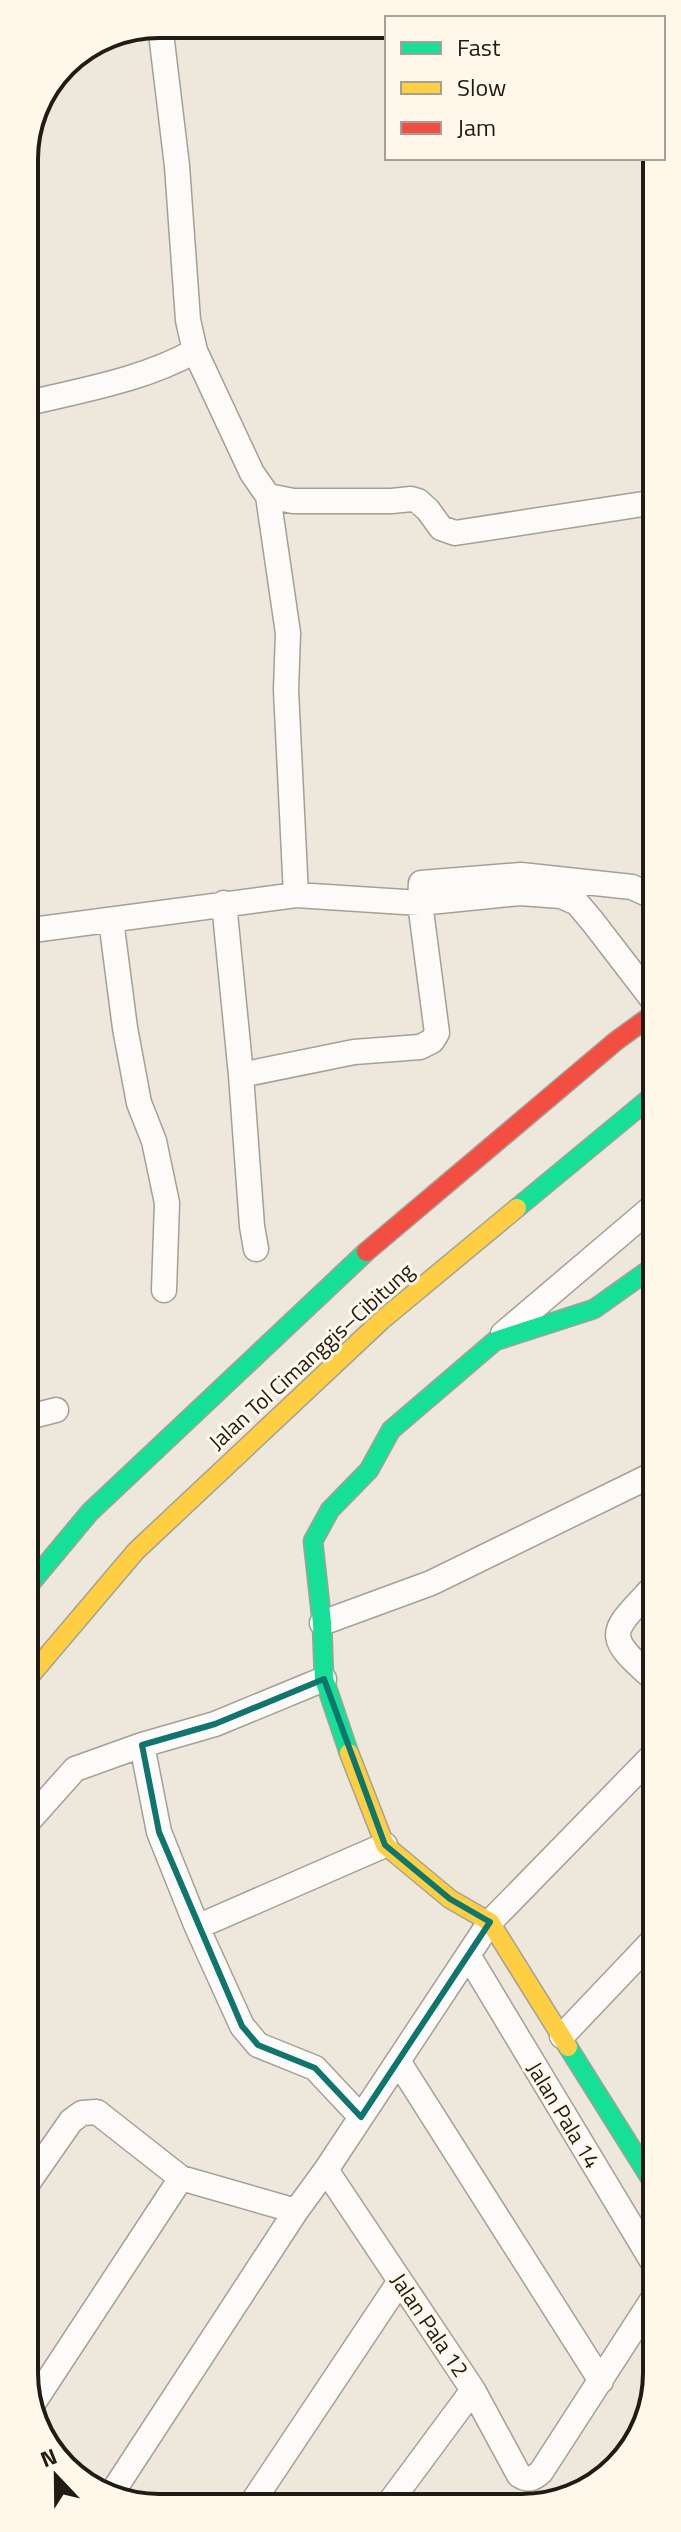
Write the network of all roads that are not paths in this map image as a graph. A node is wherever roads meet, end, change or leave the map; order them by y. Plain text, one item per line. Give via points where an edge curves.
1 (162, 38) edge
2 (195, 351) junction
3 (38, 401) edge
4 (268, 496) junction
5 (643, 504) edge
6 (643, 892) edge
7 (296, 895) junction
8 (224, 903) junction
9 (420, 903) junction
10 (111, 920) junction
11 (38, 929) edge
12 (643, 987) edge
13 (643, 1021) edge
14 (241, 1075) junction
15 (643, 1104) edge
16 (643, 1215) edge
17 (256, 1249) dead end
18 (643, 1274) edge
19 (164, 1290) dead end
20 (495, 1341) junction
21 (56, 1410) dead end
22 (38, 1415) edge
23 (643, 1479) edge
24 (38, 1574) edge
25 (643, 1598) edge
26 (322, 1623) junction
27 (38, 1667) edge
28 (643, 1669) edge
29 (324, 1679) junction
30 (142, 1745) junction
31 (643, 1765) edge
32 (38, 1810) edge
33 (385, 1845) junction
34 (490, 1922) junction
35 (197, 1927) junction
36 (643, 1951) edge
37 (468, 1955) junction
38 (562, 2036) junction
39 (398, 2061) junction
40 (361, 2117) junction
41 (38, 2163) edge
42 (643, 2166) edge
43 (326, 2170) junction
44 (181, 2178) junction
45 (296, 2211) junction
46 (643, 2246) edge
47 (400, 2281) junction
48 (643, 2315) edge
49 (601, 2381) junction
50 (473, 2390) junction
51 (40, 2393) edge
52 (116, 2486) edge
53 (258, 2494) edge
54 (396, 2494) edge

1 - 2 street via 181,208 185,303
2 - 3 street via 141,375
2 - 4 street
4 - 5 street via 293,501 411,499 441,528 455,533
4 - 7 street via 288,633
6 - 9 street via 521,875 421,883
7 - 8 street
7 - 9 street
8 - 10 street
8 - 14 street
9 - 12 street via 520,893 561,896 577,903
9 - 14 street via 437,1033 432,1041
10 - 11 street
10 - 19 street via 139,1103 154,1141 167,1203
13 - 24 main road, Jalan Tol Cimanggis–Cibitung via 343,1271 90,1512
14 - 17 street
15 - 27 main road, Jalan Tol Cimanggis–Cibitung via 370,1330 136,1551
16 - 20 street
18 - 20 main road via 594,1309
20 - 26 main road via 391,1430 369,1470 330,1510 313,1541
21 - 22 street
23 - 26 street via 431,1583
25 - 28 street via 617,1632 622,1649
26 - 29 main road
29 - 30 street via 215,1724
29 - 33 main road
30 - 32 street via 75,1769
30 - 35 street via 159,1832
31 - 34 street
33 - 34 main road via 450,1899
33 - 35 street
34 - 37 street
34 - 38 main road
35 - 40 street via 226,1996 250,2036 272,2053 315,2068
36 - 38 street
37 - 39 street
37 - 46 street, Jalan Pala 14
38 - 42 main road
39 - 40 street
39 - 49 street
40 - 43 street
41 - 44 street via 71,2121 97,2112
43 - 45 street
43 - 47 street, Jalan Pala 12
44 - 45 street
44 - 51 street
45 - 52 street
47 - 50 street, Jalan Pala 12
47 - 53 street
48 - 49 street
49 - 50 street, Jalan Pala 12 via 541,2472 529,2479 519,2475
50 - 54 street

